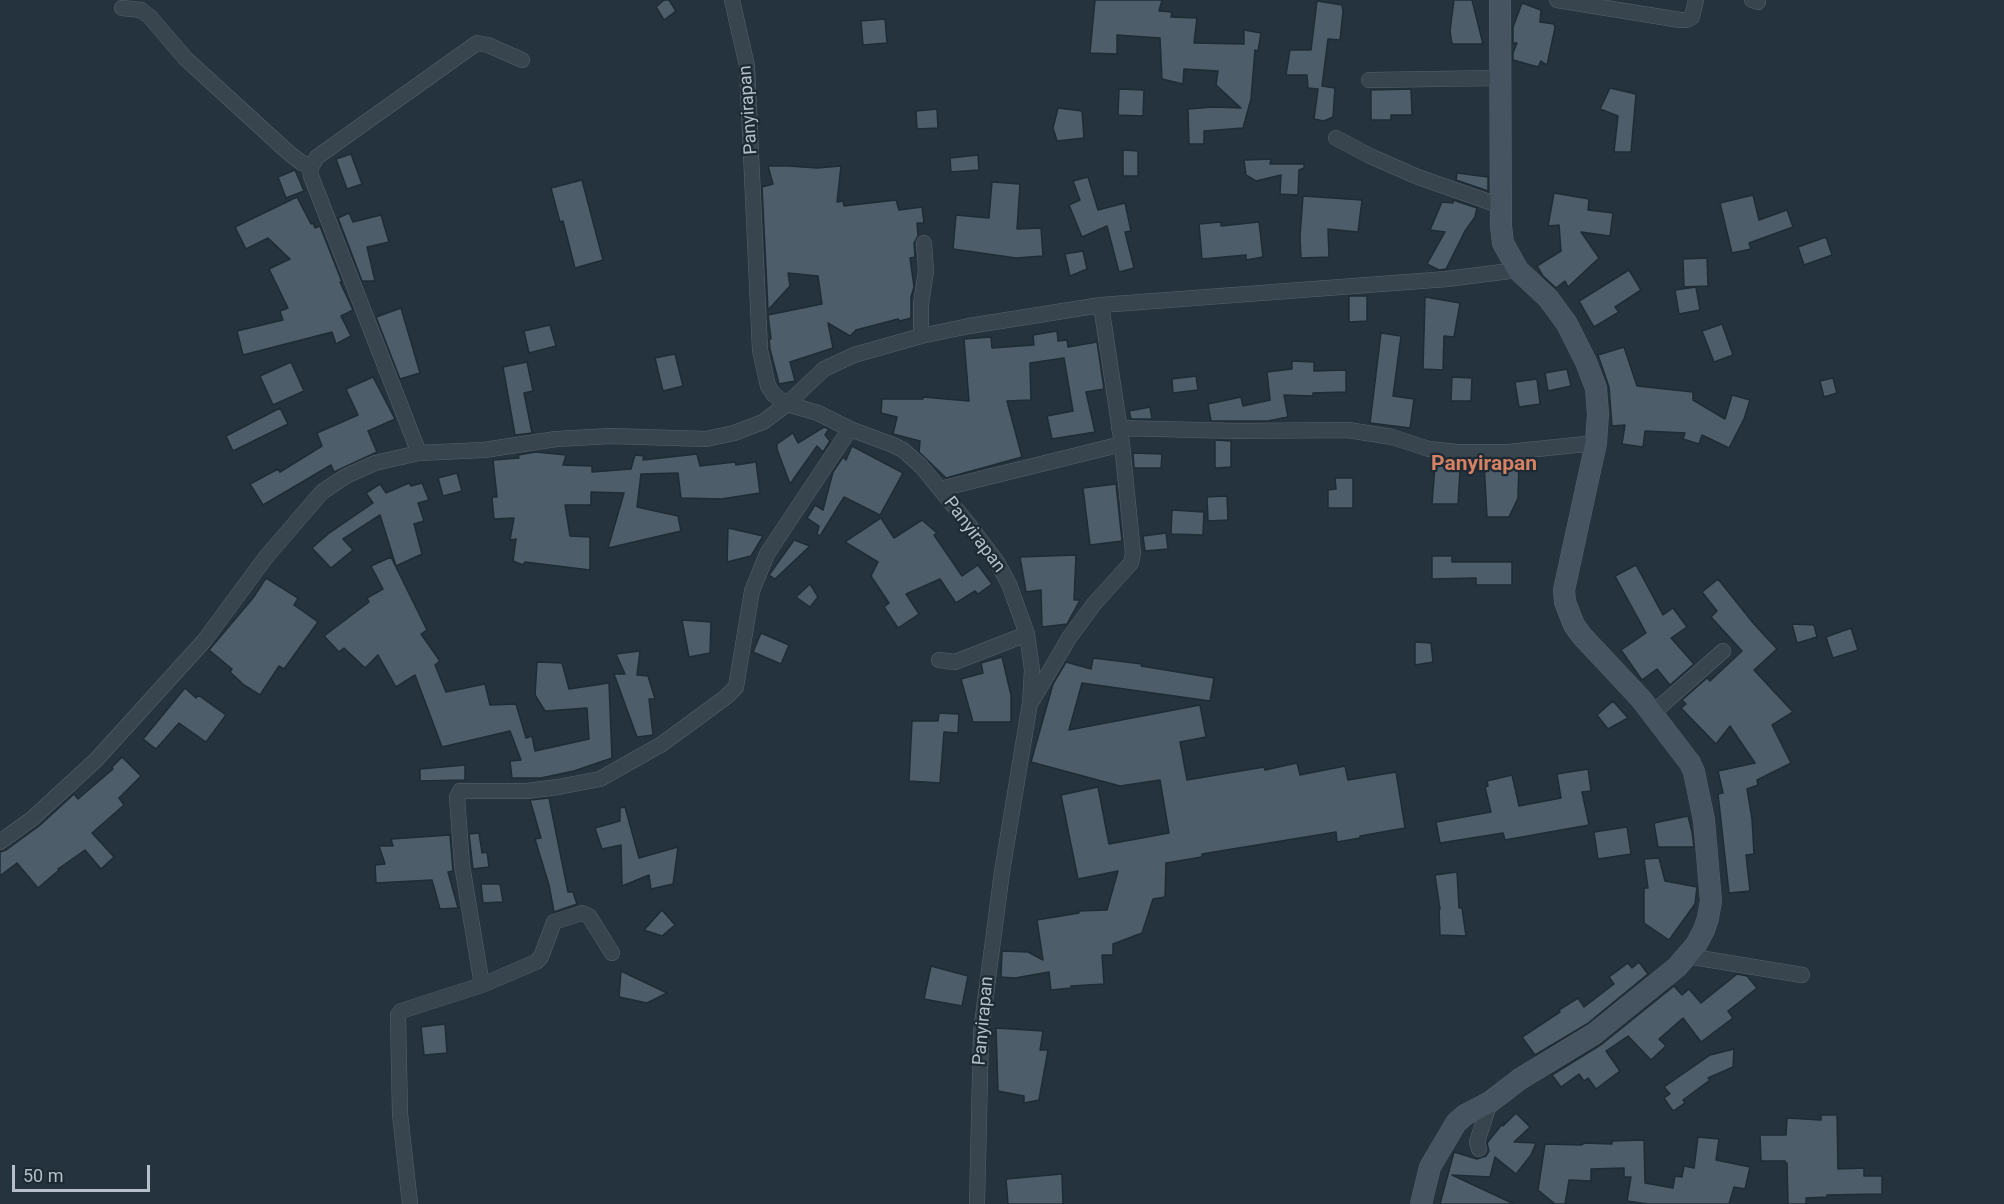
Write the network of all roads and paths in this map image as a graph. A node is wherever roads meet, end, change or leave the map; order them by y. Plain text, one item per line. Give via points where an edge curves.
1 (1500, 0) edge
2 (1557, 0) edge
3 (1696, 0) edge
4 (734, 5) edge
5 (122, 8) dead end
6 (522, 60) dead end
7 (1500, 78) junction
8 (1369, 80) dead end
9 (1336, 138) dead end
10 (312, 166) junction
11 (1501, 206) junction
12 (924, 243) dead end
13 (1518, 270) junction
14 (1101, 305) junction
15 (921, 336) junction
16 (787, 404) junction
17 (1119, 428) junction
18 (850, 429) junction
19 (1596, 443) junction
20 (1122, 444) junction
21 (418, 453) junction
22 (940, 489) junction
23 (1028, 634) junction
24 (1724, 651) dead end
25 (939, 660) dead end
26 (1030, 703) junction
27 (1653, 713) junction
28 (0, 842) edge
29 (612, 953) dead end
30 (1687, 956) junction
31 (1802, 975) dead end
32 (482, 985) junction
33 (1490, 1102) junction
34 (1479, 1149) dead end
35 (410, 1204) edge
36 (976, 1204) edge
37 (1421, 1204) edge

1 - 7 street
2 - 3 street via 1680,20 1692,17
4 - 16 street, Panyirapan via 747,66 760,350 771,392
5 - 10 street via 141,10 150,17 186,59 290,154
6 - 10 street via 489,45 477,44 317,157
7 - 8 street
7 - 11 street
9 - 11 street via 1418,177
10 - 21 street via 311,176
11 - 13 street via 1503,243
12 - 15 street
13 - 14 street via 1447,279
13 - 19 street via 1548,298 1567,324 1586,362 1596,388
14 - 15 street
14 - 17 street
15 - 16 street via 854,355 824,369
16 - 18 street, Panyirapan via 818,413
16 - 21 street via 763,422 706,439 567,438 484,450
17 - 19 street via 1348,430 1392,437 1429,449 1465,452
17 - 20 street
18 - 22 street, Panyirapan via 903,450
18 - 32 street via 767,554 752,591 736,687 726,697 662,744 600,778 527,791 460,791 457,797 462,865
19 - 27 street via 1564,590 1565,602 1582,636
20 - 22 street
20 - 26 street via 1131,563 1094,604
21 - 28 street via 375,463 322,492 266,557 204,641 96,760 33,818
22 - 23 street, Panyirapan via 997,562
23 - 25 street via 955,662
23 - 26 street, Panyirapan
24 - 27 street
26 - 36 street, Panyirapan via 984,1002
27 - 30 street via 1690,763 1704,820 1710,909 1704,930
29 - 32 street via 589,916 582,914 554,922 542,957 536,962
30 - 31 street
30 - 33 street via 1594,1034
32 - 35 street via 398,1015 400,1114
33 - 34 street via 1477,1142
33 - 37 street via 1465,1115 1450,1131 1430,1167

